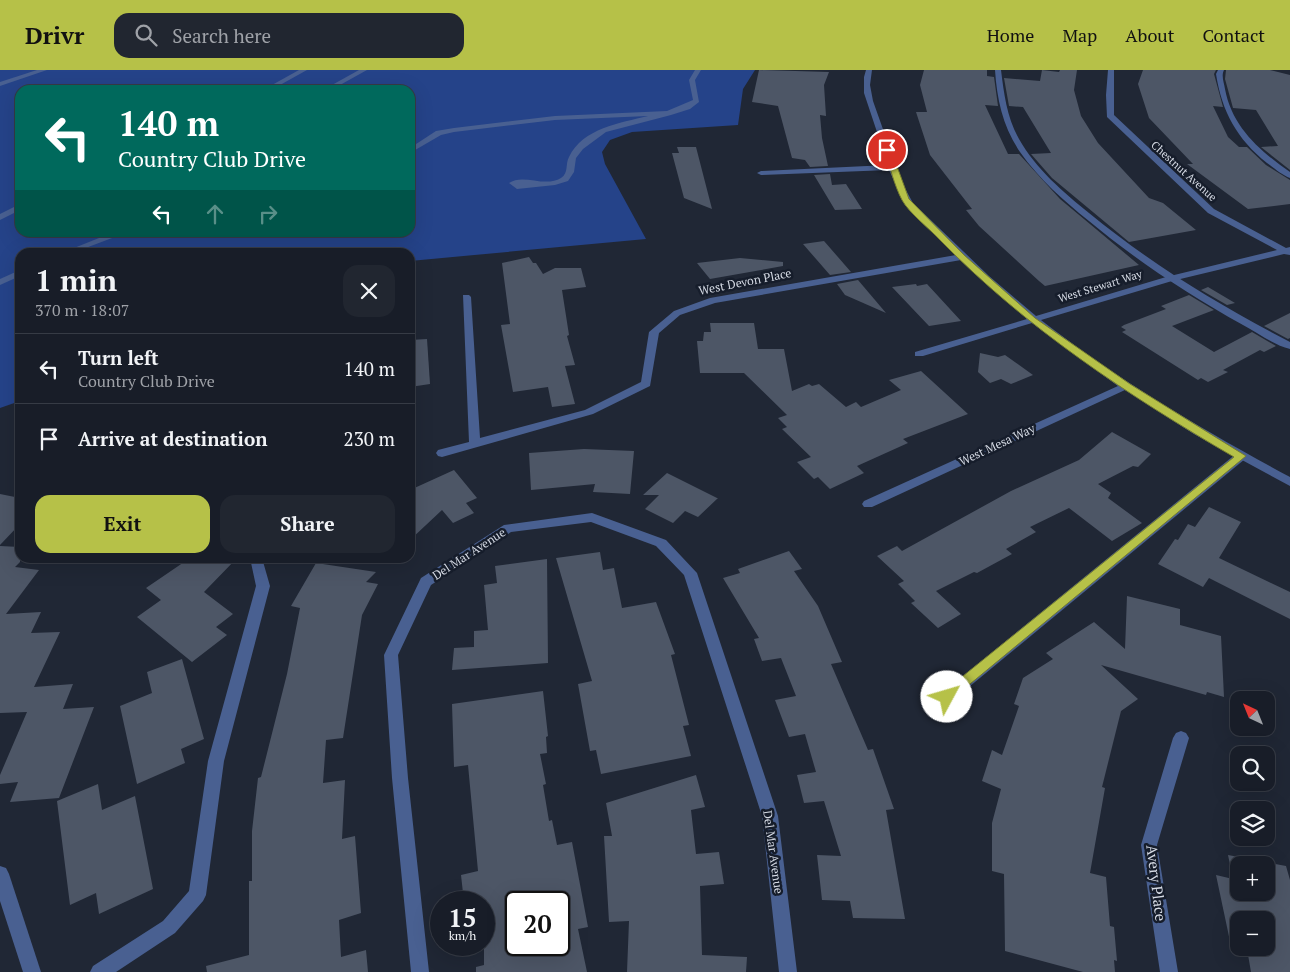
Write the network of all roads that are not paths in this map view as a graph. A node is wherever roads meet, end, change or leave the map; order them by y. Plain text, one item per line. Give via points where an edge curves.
1 (44, 70) edge
2 (304, 70) edge
3 (364, 70) edge
4 (698, 70) edge
5 (869, 70) edge
6 (998, 70) edge
7 (1111, 70) edge
8 (1221, 70) edge
9 (0, 84) edge
10 (276, 85) edge
11 (336, 85) edge
12 (668, 113) junction
13 (415, 149) edge
14 (894, 167) junction
15 (761, 173) dead end
16 (1290, 176) edge
17 (542, 184) dead end
18 (15, 208) edge
19 (15, 210) edge
20 (0, 211) edge
21 (0, 217) edge
22 (110, 237) edge
23 (79, 248) edge
24 (1288, 252) edge
25 (962, 257) junction
26 (15, 275) edge
27 (1169, 278) junction
28 (0, 282) edge
29 (466, 297) dead end
30 (1032, 320) junction
31 (1290, 346) edge
32 (919, 354) dead end
33 (1126, 386) junction
34 (475, 443) junction
35 (442, 453) dead end
36 (1241, 456) junction
37 (1290, 482) edge
38 (868, 504) dead end
39 (257, 563) edge
40 (947, 697) dead end
41 (1181, 738) dead end
42 (0, 874) edge
43 (32, 972) edge
44 (99, 972) edge
45 (420, 972) edge
46 (788, 972) edge
47 (1169, 972) edge

1 - 9 street
2 - 10 street
3 - 11 street
4 - 12 street via 692,80 697,101
5 - 14 street via 866,76 868,98
6 - 27 street via 1004,111 1015,138 1034,166 1062,195
7 - 24 street, Chestnut Avenue via 1110,115 1133,139 1211,211
8 - 16 street via 1225,109 1236,126 1250,145
12 - 13 street via 555,118 454,130 439,133
12 - 17 street via 603,130 580,147 572,158 570,172 565,179
14 - 15 street
14 - 25 street via 906,200
18 - 20 street
19 - 21 street
22 - 23 street
24 - 27 street, West Stewart Way
25 - 30 street
25 - 34 street, West Devon Place via 713,300 677,313 654,332 646,384 589,412
26 - 28 street
27 - 30 street, West Stewart Way
27 - 31 street
29 - 34 street
30 - 32 street, West Stewart Way
30 - 33 street
33 - 36 street
33 - 38 street, West Mesa Way
34 - 35 street, West Devon Place
36 - 37 street
36 - 40 street
39 - 44 street via 263,586 216,761 197,895 168,927
41 - 47 street, Avery Place via 1149,845
42 - 43 street
45 - 46 street, Del Mar Avenue via 390,655 426,582 508,528 592,517 661,543 690,573 770,816

